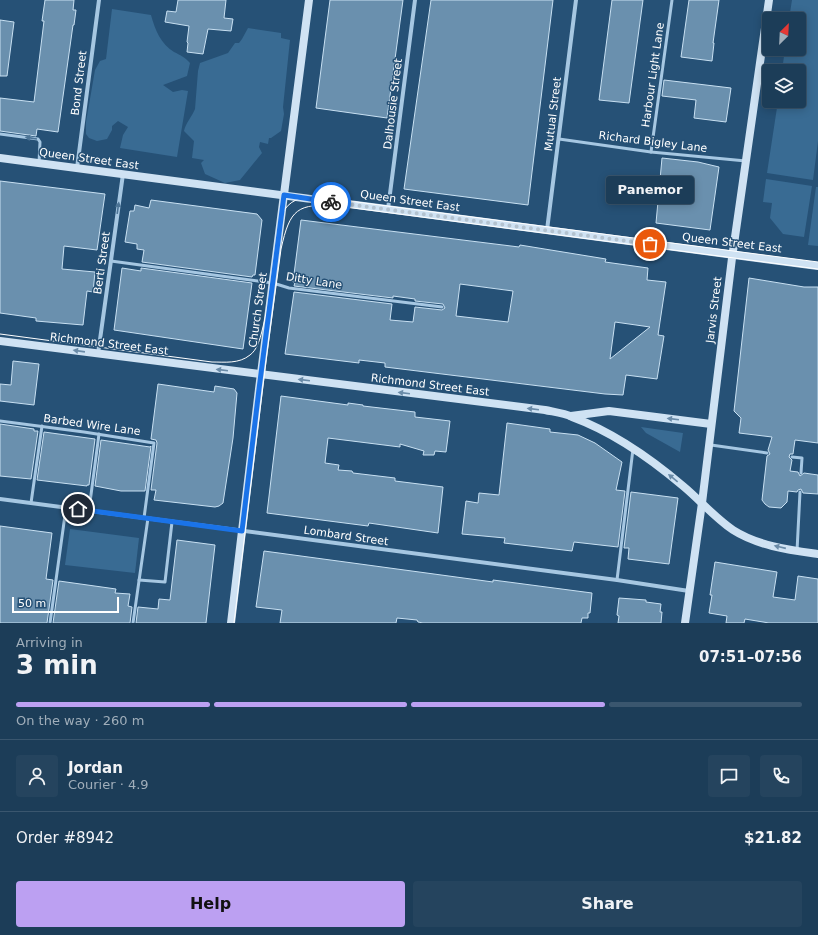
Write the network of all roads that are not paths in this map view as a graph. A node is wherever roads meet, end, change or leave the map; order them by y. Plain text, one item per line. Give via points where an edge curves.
1 (99, 0) edge
2 (309, 0) edge
3 (415, 0) edge
4 (576, 0) edge
5 (672, 0) edge
6 (769, 0) edge
7 (0, 134) edge
8 (559, 139) junction
9 (651, 152) junction
10 (0, 158) edge
11 (746, 161) junction
12 (39, 163) junction
13 (77, 168) junction
14 (123, 174) junction
15 (284, 195) junction
16 (388, 209) junction
17 (547, 230) junction
18 (732, 255) junction
19 (111, 261) junction
20 (818, 266) edge
21 (274, 283) junction
22 (442, 307) dead end
23 (0, 341) edge
24 (98, 354) junction
25 (261, 375) junction
26 (571, 416) junction
27 (0, 421) edge
28 (711, 424) junction
29 (42, 426) junction
30 (99, 434) junction
31 (709, 444) junction
32 (633, 448) junction
33 (768, 453) dead end
34 (792, 457) dead end
35 (801, 473) dead end
36 (800, 492) dead end
37 (0, 499) edge
38 (31, 503) junction
39 (702, 503) junction
40 (66, 508) junction
41 (89, 510) junction
42 (146, 518) junction
43 (172, 522) junction
44 (242, 531) junction
45 (796, 551) junction
46 (818, 554) edge
47 (139, 580) junction
48 (617, 580) junction
49 (689, 591) junction
50 (50, 623) edge
51 (134, 623) edge
52 (231, 623) edge
53 (685, 623) edge

1 - 13 street, Bond Street
2 - 15 main road, Church Street
3 - 16 street, Dalhousie Street
4 - 8 street, Mutual Street
5 - 9 lane, Harbour Light Lane
6 - 11 main road, Jarvis Street
12 -> 7 lane via 41,146 38,139
8 - 9 lane, Richard Bigley Lane
8 - 17 street, Mutual Street
9 - 11 lane, Richard Bigley Lane
10 - 12 main road, Queen Street East
11 - 18 main road, Jarvis Street
12 - 13 main road, Queen Street East
13 - 14 main road, Queen Street East
14 - 15 main road, Queen Street East
19 -> 14 street, Berti Street
15 - 16 main road, Queen Street East
15 - 21 main road, Church Street
16 - 17 main road, Queen Street East
17 - 18 main road, Queen Street East
18 - 20 main road, Queen Street East
18 - 28 main road, Jarvis Street
19 - 21 lane, Ditty Lane
19 - 24 street, Berti Street
21 - 22 lane, Ditty Lane via 289,288
21 - 25 main road, Church Street
24 -> 23 main road, Richmond Street East
25 -> 24 main road, Richmond Street East
26 -> 25 main road, Richmond Street East via 538,409
25 - 44 main road, Church Street
28 -> 26 main road via 609,411
26 - 32 main road, Richmond Street East via 609,433
27 - 29 lane, Barbed Wire Lane
28 - 31 main road, Jarvis Street
29 - 30 lane, Barbed Wire Lane
29 - 38 lane
30 - 41 lane
30 - 42 lane, Barbed Wire Lane via 154,443
31 - 33 lane
31 - 39 main road, Jarvis Street
39 -> 32 main road, Richmond Street East
32 - 48 lane
34 - 35 lane via 802,458
36 - 45 lane
37 - 38 street, Lombard Street
38 - 40 street, Lombard Street
45 -> 39 main road, Richmond Street East via 758,542 734,530
39 - 49 main road, Jarvis Street
40 - 41 street, Lombard Street
40 - 50 lane
41 - 42 street, Lombard Street
42 - 43 street, Lombard Street
42 - 47 lane
43 - 44 street, Lombard Street
43 - 47 lane via 165,582
44 - 48 street, Lombard Street
44 - 52 main road, Church Street
45 - 46 main road, Richmond Street East
47 - 51 lane
48 - 49 street, Lombard Street
49 - 53 main road, Jarvis Street

